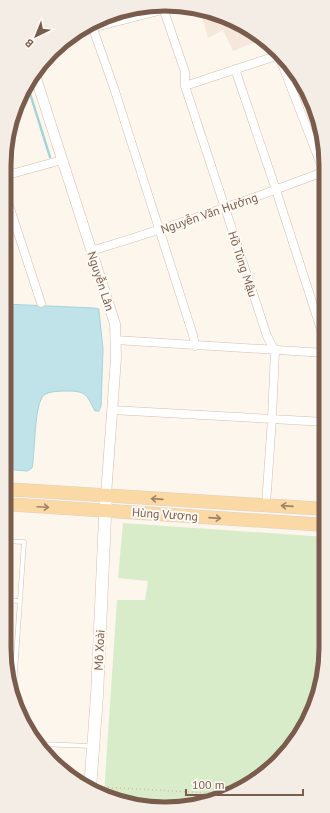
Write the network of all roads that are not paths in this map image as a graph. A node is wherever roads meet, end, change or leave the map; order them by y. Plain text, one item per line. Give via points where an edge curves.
1 (164, 11) edge
2 (149, 12) edge
3 (109, 22) edge
4 (93, 29) edge
5 (273, 55) edge
6 (283, 65) edge
7 (235, 69) junction
8 (37, 79) edge
9 (185, 86) junction
10 (62, 160) junction
11 (319, 160) edge
12 (11, 174) edge
13 (319, 175) edge
14 (276, 190) junction
15 (225, 208) junction
16 (11, 211) edge
17 (160, 230) junction
18 (92, 251) junction
19 (41, 303) dead end
20 (319, 323) edge
21 (115, 340) junction
22 (195, 346) junction
23 (275, 351) junction
24 (319, 353) edge
25 (112, 410) junction
26 (272, 418) junction
27 (319, 422) edge
28 (11, 489) edge
29 (106, 495) junction
30 (11, 504) edge
31 (266, 505) junction
32 (319, 509) edge
33 (104, 510) junction
34 (319, 525) edge
35 (11, 541) edge
36 (11, 600) edge
37 (20, 601) junction
38 (13, 672) edge
39 (16, 672) junction
40 (15, 683) edge
41 (45, 744) edge
42 (93, 746) junction
43 (90, 782) edge

1 - 9 street, Hồ Tùng Mậu via 185,72
2 - 3 street
4 - 17 street
5 - 7 street
6 - 11 street
7 - 9 street
7 - 14 street
8 - 10 street, Nguyễn Lân
9 - 15 street, Hồ Tùng Mậu
10 - 12 street
10 - 18 street, Nguyễn Lân
13 - 14 street, Nguyễn Văn Hưởng
14 - 15 street, Nguyễn Văn Hưởng
14 - 20 street
15 - 17 street, Nguyễn Văn Hưởng
15 - 23 street, Hồ Tùng Mậu via 267,336
16 - 19 street
17 - 18 street, Nguyễn Văn Hưởng
17 - 22 street
18 - 21 street, Nguyễn Lân via 115,324
21 - 22 street
21 - 25 street, Nguyễn Lân
22 - 23 street
23 - 24 street
23 - 26 street, Hồ Tùng Mậu
25 - 26 street
25 - 29 street, Nguyễn Lân
26 - 27 street
26 - 31 street, Hồ Tùng Mậu
28 - 29 main road, Hùng Vương
31 -> 29 main road, Hùng Vương
29 - 33 main road, Mô Xoài
30 -> 33 main road, Hùng Vương
32 -> 31 main road, Hùng Vương
33 -> 34 main road, Hùng Vương
33 - 42 main road, Mô Xoài via 104,554
35 - 37 lane via 24,542
36 - 37 lane
37 - 39 lane
38 - 39 lane
39 - 40 lane
41 - 42 lane
42 - 43 main road, Mô Xoài

